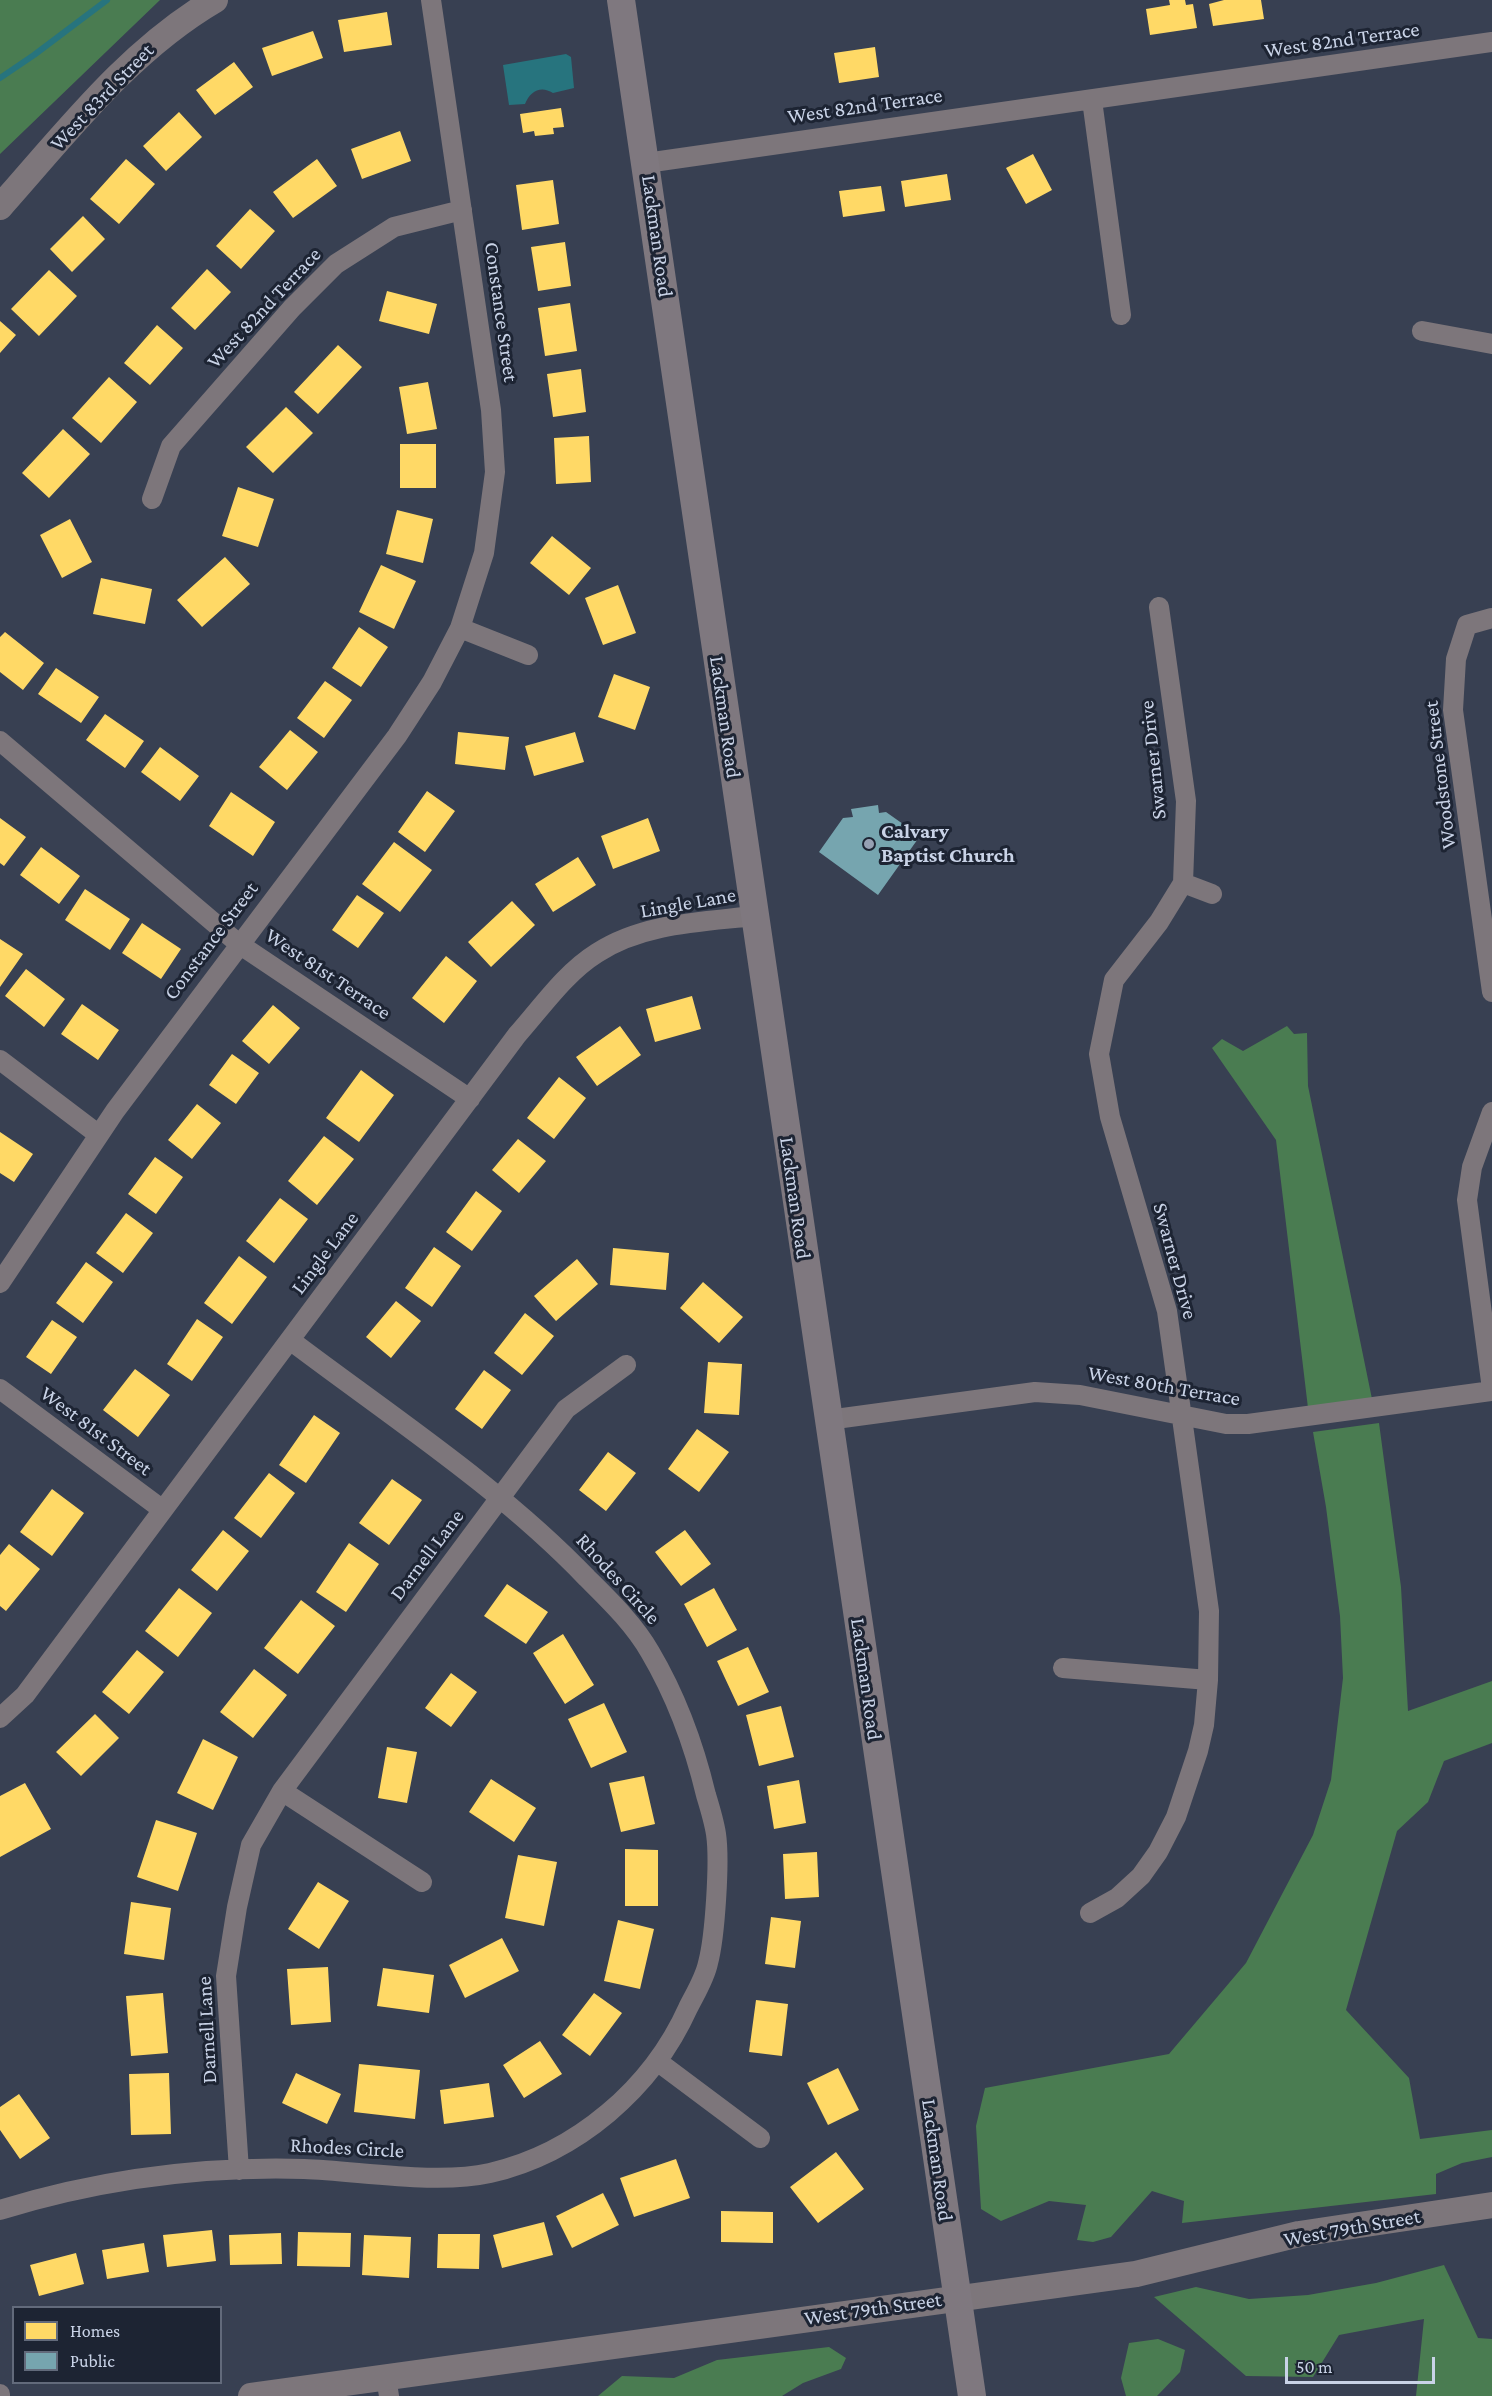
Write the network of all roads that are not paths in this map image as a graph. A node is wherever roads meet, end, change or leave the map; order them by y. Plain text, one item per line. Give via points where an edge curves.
1 (215, 0) edge
2 (431, 0) edge
3 (621, 0) edge
4 (1492, 42) edge
5 (1092, 100) junction
6 (646, 163) junction
7 (0, 207) edge
8 (462, 210) junction
9 (1121, 315) dead end
10 (1422, 331) dead end
11 (1492, 344) edge
12 (152, 498) dead end
13 (1159, 607) dead end
14 (1492, 618) edge
15 (460, 628) junction
16 (528, 655) dead end
17 (0, 741) edge
18 (1484, 873) edge
19 (1183, 883) junction
20 (1212, 894) dead end
21 (753, 916) junction
22 (239, 944) junction
23 (1492, 993) edge
24 (0, 1060) edge
25 (470, 1099) junction
26 (1492, 1112) edge
27 (99, 1135) junction
28 (0, 1283) edge
29 (290, 1340) junction
30 (626, 1365) dead end
31 (0, 1389) edge
32 (1492, 1390) edge
33 (1181, 1416) junction
34 (828, 1420) junction
35 (499, 1498) junction
36 (163, 1510) junction
37 (1063, 1668) dead end
38 (1208, 1680) junction
39 (0, 1718) edge
40 (282, 1791) junction
41 (422, 1882) dead end
42 (1090, 1913) dead end
43 (657, 2061) junction
44 (760, 2138) dead end
45 (239, 2170) junction
46 (1492, 2205) edge
47 (0, 2210) edge
48 (957, 2297) junction
49 (387, 2386) edge
50 (251, 2396) edge
51 (972, 2396) edge

1 - 7 street, West 83rd Street via 160,37 118,75
2 - 8 street, Constance Street
3 - 6 main road, Lackman Road
4 - 5 street, West 82nd Terrace
5 - 6 street, West 82nd Terrace
5 - 9 street
6 - 21 main road, Lackman Road
8 - 12 street, West 82nd Terrace via 394,227 336,264 292,308 171,446
8 - 15 street, Constance Street via 495,472 484,553
10 - 11 street
13 - 19 street, Swarner Drive via 1186,801
14 - 18 street, Woodstone Street via 1467,625 1456,659 1453,710
15 - 16 street
15 - 22 street, Constance Street via 432,682 397,736
17 - 22 street, West 81st Terrace
18 - 23 street, Woodstone Street
19 - 20 street
19 - 33 street, Swarner Drive via 1159,922 1114,980 1099,1054 1110,1118 1167,1311
21 - 25 street, Lingle Lane via 651,930 598,952 562,982
21 - 34 main road, Lackman Road
22 - 25 street, West 81st Terrace
22 - 27 street, Constance Street
24 - 27 street
25 - 29 street, Lingle Lane
26 - 32 street via 1472,1167 1467,1200
27 - 28 street, Constance Street
29 - 35 street, Rhodes Circle
29 - 36 street, Lingle Lane
30 - 35 street, Darnell Lane via 566,1409
31 - 36 street, West 81st Street
32 - 33 street, West 80th Terrace via 1248,1424
33 - 34 street, West 80th Terrace via 1080,1395 1035,1392
33 - 38 street, Swarner Drive via 1209,1611
34 - 48 main road, Lackman Road
35 - 40 street, Darnell Lane
35 - 43 street, Rhodes Circle via 569,1559 618,1609 648,1649 676,1702 699,1765 717,1836 708,1964 675,2039
36 - 39 street, Lingle Lane via 26,1695
37 - 38 street
38 - 42 street, Swarner Drive via 1198,1751 1176,1817 1141,1876 1117,1898
40 - 41 street
40 - 45 street, Darnell Lane via 251,1845 226,1976
43 - 44 street
43 - 45 street, Rhodes Circle via 610,2112 558,2149 488,2173 433,2177 302,2169
45 - 47 street, Rhodes Circle via 141,2178 63,2191
46 - 48 street, West 79th Street via 1299,2234 1136,2274
48 - 49 street, West 79th Street
48 - 51 main road, Lackman Road
49 - 50 street, West 79th Street

